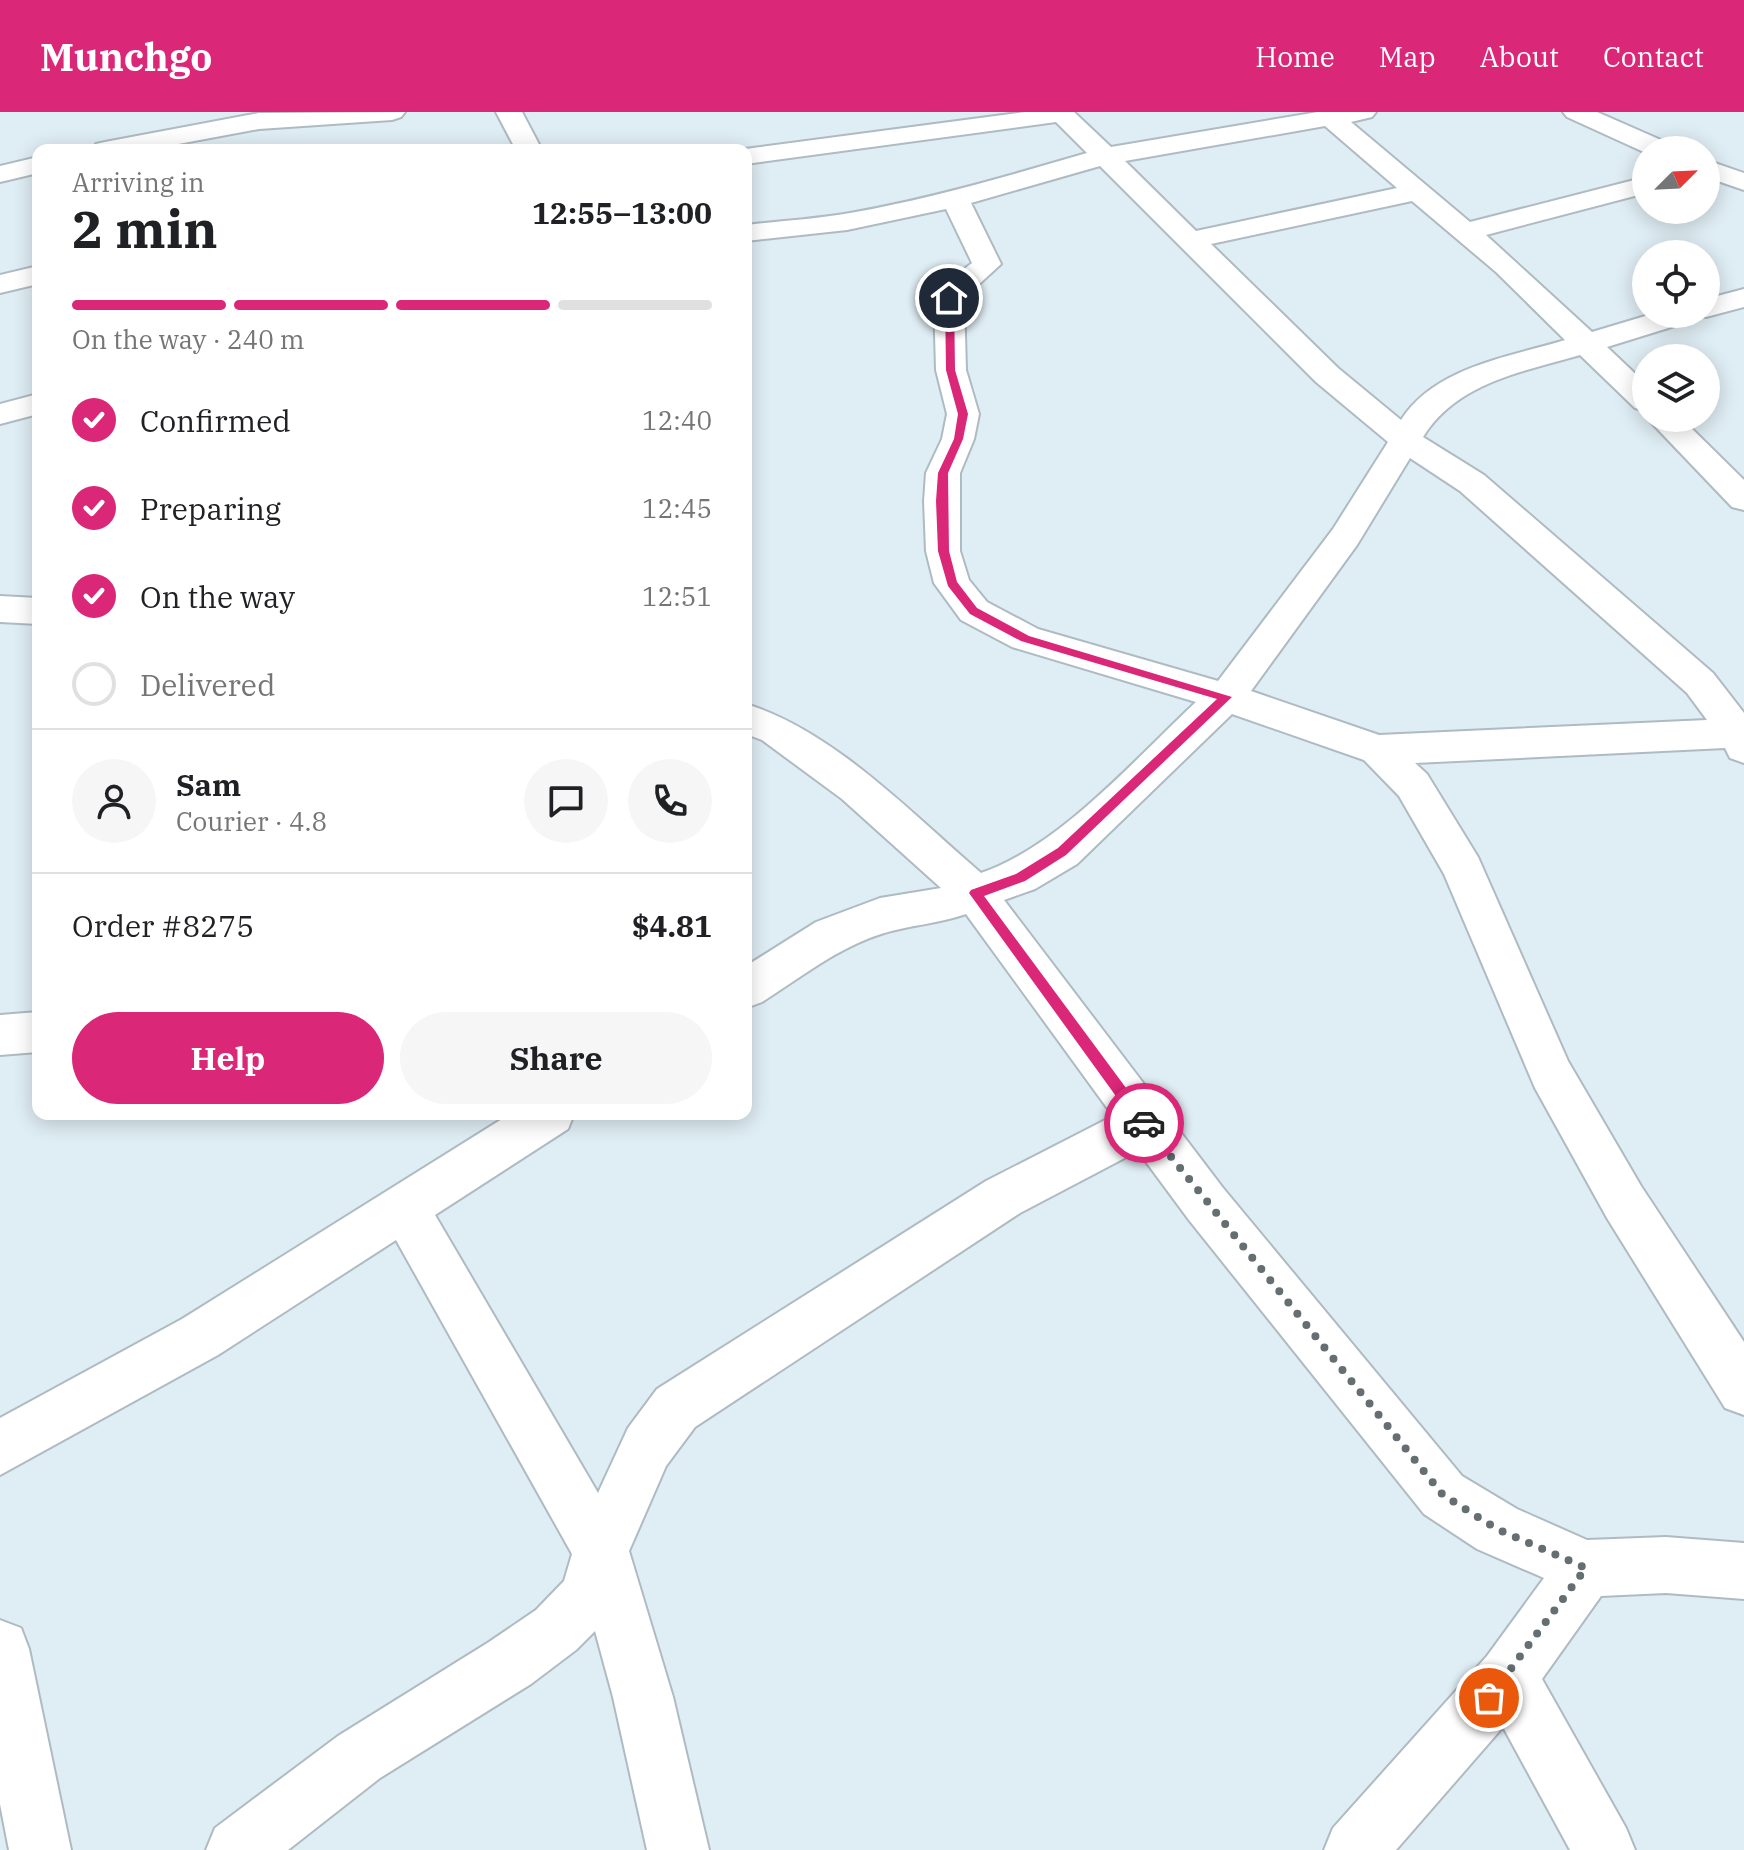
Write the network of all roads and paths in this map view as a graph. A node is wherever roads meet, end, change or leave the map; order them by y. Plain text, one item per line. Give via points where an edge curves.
1 (392, 112) edge
2 (509, 112) edge
3 (1363, 112) edge
4 (1576, 112) edge
5 (1061, 113) edge
6 (1331, 118) junction
7 (259, 121) junction
8 (165, 124) edge
9 (1632, 137) edge
10 (119, 144) edge
11 (263, 144) edge
12 (526, 144) edge
13 (752, 155) edge
14 (1107, 156) junction
15 (32, 166) edge
16 (1720, 173) edge
17 (0, 174) edge
18 (1744, 182) edge
19 (1632, 189) edge
20 (1419, 191) junction
21 (955, 199) junction
22 (1467, 231) junction
23 (752, 232) edge
24 (1192, 240) junction
25 (32, 276) edge
26 (0, 284) edge
27 (1744, 298) edge
28 (1720, 304) edge
29 (1633, 328) edge
30 (1586, 341) junction
31 (1632, 387) edge
32 (32, 406) edge
33 (0, 414) edge
34 (1677, 432) edge
35 (1404, 439) junction
36 (1744, 499) edge
37 (0, 609) edge
38 (32, 611) edge
39 (1226, 697) junction
40 (752, 720) edge
41 (1742, 738) edge
42 (1378, 750) junction
43 (975, 893) junction
44 (752, 985) edge
45 (32, 1032) edge
46 (0, 1035) edge
47 (542, 1120) edge
48 (1144, 1124) junction
49 (404, 1208) junction
50 (1744, 1389) edge
51 (0, 1448) edge
52 (601, 1551) junction
53 (1586, 1568) junction
54 (1744, 1571) edge
55 (0, 1649) edge
56 (1508, 1677) junction
57 (40, 1850) edge
58 (237, 1850) edge
59 (678, 1850) edge
60 (1355, 1850) edge
61 (1604, 1850) edge

1 - 7 street
2 - 12 street
3 - 6 street
4 - 9 street
5 - 13 street
5 - 14 street
6 - 14 street
6 - 20 street
7 - 8 street
7 - 11 street
8 - 10 street
14 - 21 street
14 - 24 street
15 - 17 street
16 - 18 street
19 - 22 street
20 - 22 street
20 - 24 street
21 - 23 street via 847,222
21 - 39 street via 987,264 949,298 951,370 963,414 943,473 941,501 943,551 952,583 974,611 1025,638
22 - 30 street
24 - 35 street via 1327,375
25 - 26 street
27 - 28 street
29 - 30 street
30 - 31 street
30 - 35 street via 1449,390 1422,413
32 - 33 street
34 - 36 street
35 - 39 street via 1345,537
35 - 41 street via 1472,483 1645,633 1700,683
37 - 38 street
39 - 42 street
39 - 43 street via 1062,852 1020,877
40 - 43 street via 776,730 856,788
41 - 42 street
42 - 50 street via 1413,785 1463,869 1551,1073 1624,1202
43 - 44 street via 936,907 880,916 831,935
43 - 48 street
45 - 46 street
47 - 49 street
48 - 52 street via 1003,1197 676,1408 647,1447
48 - 53 street via 1443,1495 1497,1529
49 - 51 street via 200,1337
49 - 52 street
52 - 58 street via 587,1598 556,1630 359,1757
52 - 59 street via 643,1697
53 - 54 street via 1666,1565
53 - 56 street
55 - 57 street
56 - 60 street
56 - 61 street

